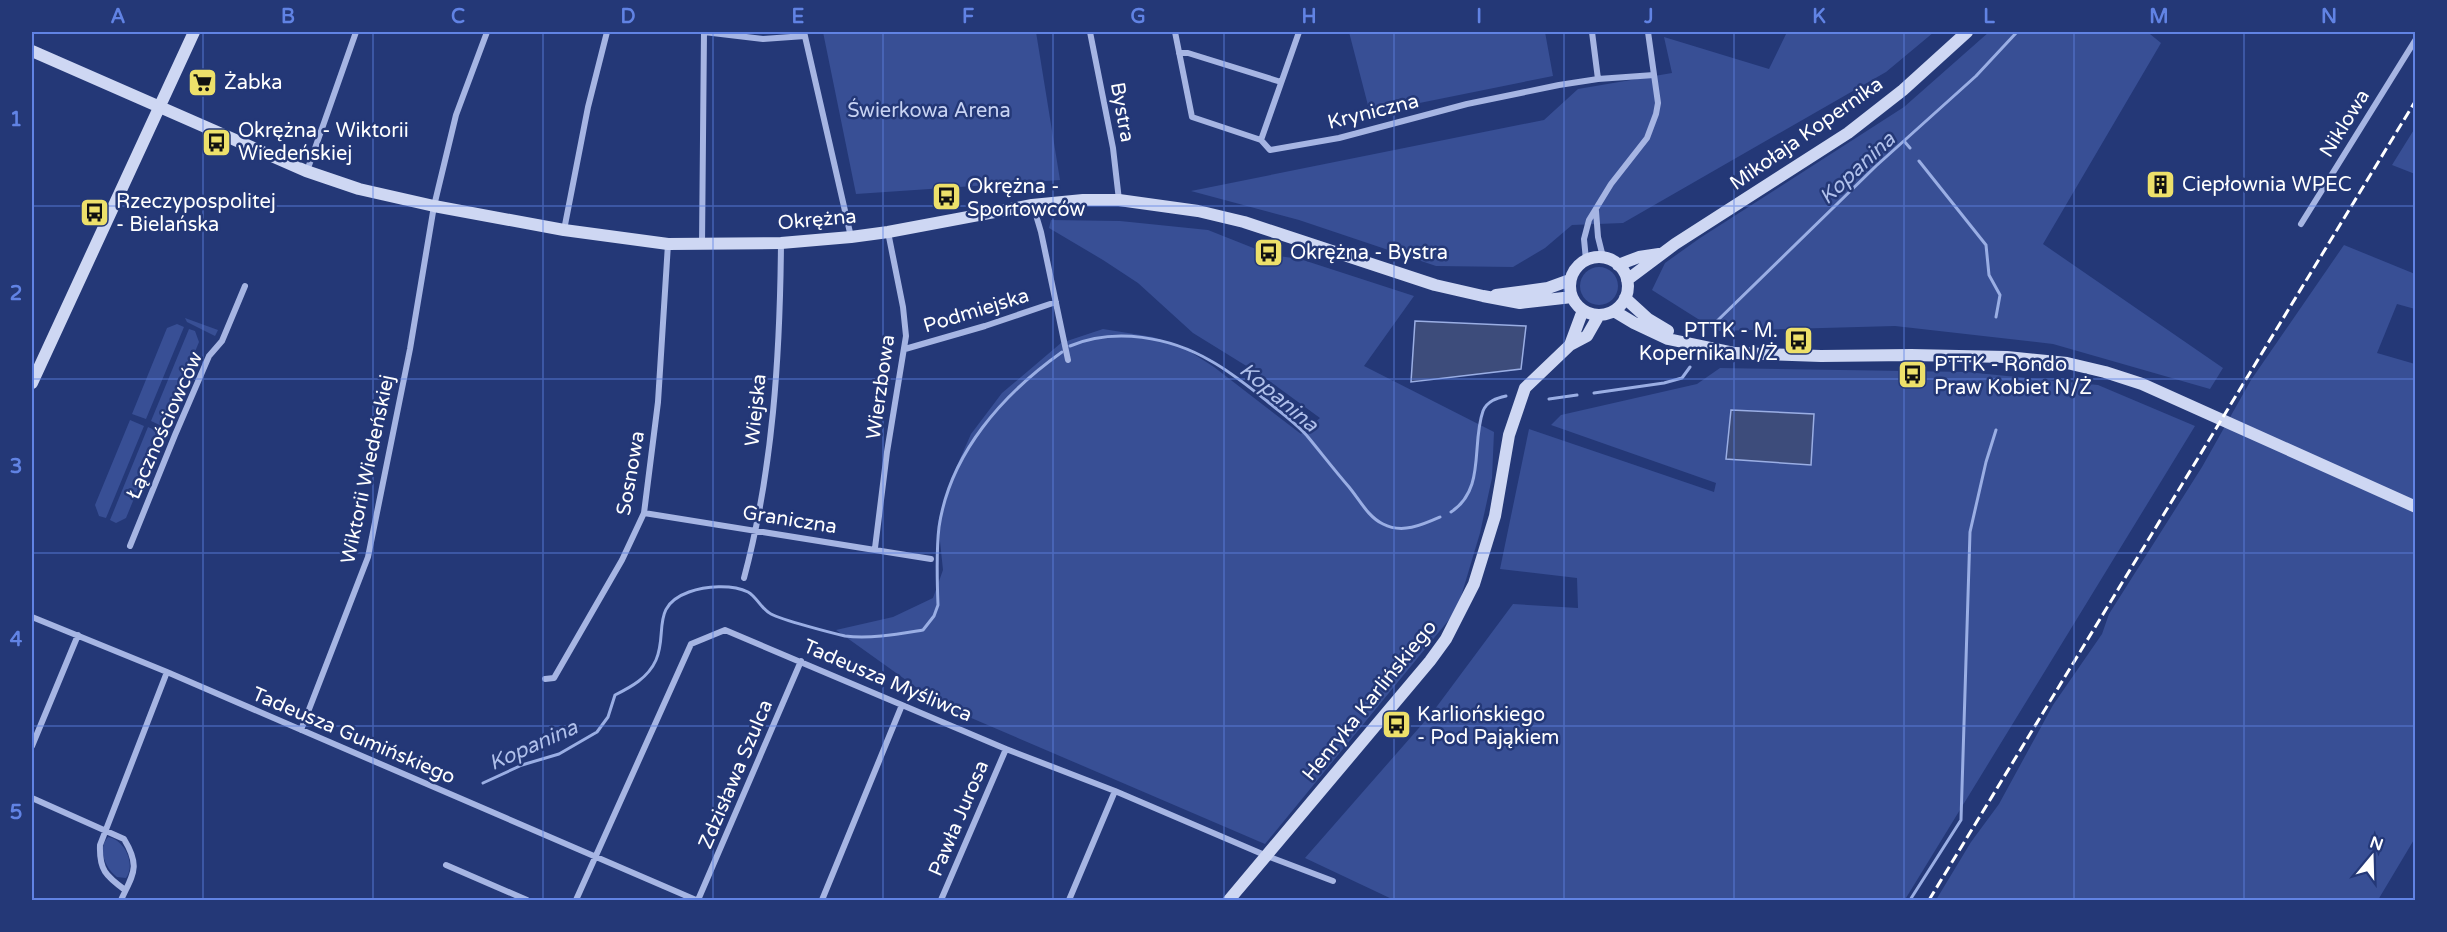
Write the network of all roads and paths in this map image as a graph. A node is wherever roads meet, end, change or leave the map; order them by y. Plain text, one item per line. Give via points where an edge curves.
1 (194, 32) edge
2 (356, 32) edge
3 (487, 32) edge
4 (607, 32) edge
5 (704, 32) edge
6 (1090, 32) edge
7 (1175, 32) edge
8 (1299, 32) edge
9 (1592, 32) edge
10 (1648, 32) edge
11 (1967, 32) edge
12 (805, 34) edge
13 (2415, 39) edge
14 (32, 51) edge
15 (1179, 53) junction
16 (1654, 75) junction
17 (1598, 79) junction
18 (1281, 82) junction
19 (158, 107) junction
20 (1261, 140) junction
21 (306, 171) junction
22 (1119, 200) junction
23 (1032, 205) junction
24 (434, 206) junction
25 (1596, 211) junction
26 (2301, 224) dead end
27 (564, 230) junction
28 (888, 232) junction
29 (851, 237) junction
30 (781, 243) junction
31 (668, 244) junction
32 (702, 245) junction
33 (1659, 254) junction
34 (1603, 258) junction
35 (1586, 260) junction
36 (1618, 265) junction
37 (1570, 280) junction
38 (1627, 280) junction
39 (245, 286) dead end
40 (1483, 296) junction
41 (1572, 297) junction
42 (1625, 298) junction
43 (1056, 302) junction
44 (1583, 310) junction
45 (1614, 311) junction
46 (1599, 315) junction
47 (1690, 344) junction
48 (1570, 345) junction
49 (904, 349) junction
50 (1068, 360) dead end
51 (32, 383) edge
52 (2415, 507) edge
53 (644, 513) junction
54 (757, 530) junction
55 (130, 546) dead end
56 (875, 549) junction
57 (931, 559) dead end
58 (744, 578) dead end
59 (32, 617) edge
60 (78, 635) junction
61 (801, 661) junction
62 (167, 672) junction
63 (545, 679) dead end
64 (902, 705) junction
65 (301, 730) junction
66 (32, 746) edge
67 (1006, 749) junction
68 (1115, 792) junction
69 (32, 798) edge
70 (104, 830) junction
71 (1267, 856) junction
72 (595, 857) junction
73 (446, 865) dead end
74 (1333, 881) dead end
75 (125, 890) junction
76 (121, 900) edge
77 (527, 900) edge
78 (576, 900) edge
79 (697, 900) edge
80 (822, 900) edge
81 (941, 900) edge
82 (1069, 900) edge
83 (1229, 900) edge

1 - 19 street
2 - 21 street
3 - 24 street, Wiktorii Wiedeńskiej via 456,115
4 - 27 street
5 - 12 street via 763,39
5 - 32 street
6 - 22 street, Bystra
7 - 15 street, Kryniczna
8 - 18 street
9 - 17 street
10 - 16 street
11 - 33 street, Mikołaja Kopernika via 1848,133
12 - 29 street
13 - 26 street, Niklowa
14 - 19 street, Okrężna
15 - 18 street
15 - 20 street, Kryniczna via 1192,117
16 - 17 street, Kryniczna
16 - 25 street via 1658,103 1647,138 1611,184
17 - 20 street, Kryniczna via 1467,104 1327,140 1270,150
18 - 20 street
19 - 21 street, Okrężna
19 - 51 street
21 - 24 street, Okrężna via 359,189
22 - 23 street, Okrężna
22 - 40 street, Okrężna via 1244,222 1435,285
23 - 28 street, Okrężna
23 - 43 street, Podmiejska
24 - 27 street, Okrężna
24 - 65 street, Wiktorii Wiedeńskiej via 368,557
25 - 34 street
25 - 35 street via 1586,231
27 - 31 street, Okrężna
28 - 29 street, Okrężna
28 - 49 street, Wierzbowa via 903,307
29 - 30 street, Okrężna
30 - 32 street, Okrężna
30 - 54 street, Wiejska via 772,419
31 - 32 street, Okrężna
31 - 53 street, Sosnowa via 658,402
33 - 36 street, Mikołaja Kopernika
33 - 38 street, Mikołaja Kopernika
34 - 35 street
34 - 36 street
35 - 37 street
36 - 38 street
37 - 40 street, Okrężna via 1548,288
37 - 41 street
38 - 42 street
39 - 55 street, Łącznościowców via 222,341 209,356
40 - 41 street, Okrężna via 1520,303
41 - 44 street
42 - 45 street
42 - 47 street via 1656,325
43 - 49 street, Podmiejska
43 - 50 street, Podmiejska
44 - 46 street
44 - 48 street, Henryka Karlińskiego
45 - 46 street
45 - 47 street via 1668,339
46 - 48 street, Henryka Karlińskiego via 1587,336
47 - 52 street via 1735,353 2007,357 2067,363 2142,384
48 - 71 street, Henryka Karlińskiego via 1525,388 1509,435 1490,536 1474,584 1446,639
49 - 56 street, Wierzbowa
53 - 54 street, Graniczna
53 - 63 street, Sosnowa via 622,560 554,678
54 - 56 street, Graniczna
54 - 58 street, Wiejska
56 - 57 street, Graniczna
59 - 60 street, Tadeusza Gumińskiego
60 - 62 street, Tadeusza Gumińskiego
60 - 66 street
61 - 64 street, Tadeusza Myśliwca
61 - 72 street, Tadeusza Myśliwca via 725,630 691,644
61 - 79 street, Zdzisława Szulca
62 - 65 street, Tadeusza Gumińskiego
62 - 70 street
64 - 67 street, Tadeusza Myśliwca
64 - 80 street
65 - 72 street, Tadeusza Gumińskiego
67 - 68 street, Tadeusza Myśliwca
67 - 81 street, Pawła Jurosa
68 - 71 street, Tadeusza Myśliwca
68 - 82 street
69 - 70 street
70 - 75 street via 99,860 106,875
70 - 75 street via 124,839 132,852 135,862
71 - 74 street, Tadeusza Myśliwca
71 - 83 street, Henryka Karlińskiego
72 - 78 street, Tadeusza Myśliwca
72 - 79 street, Tadeusza Gumińskiego
73 - 77 street
75 - 76 street

